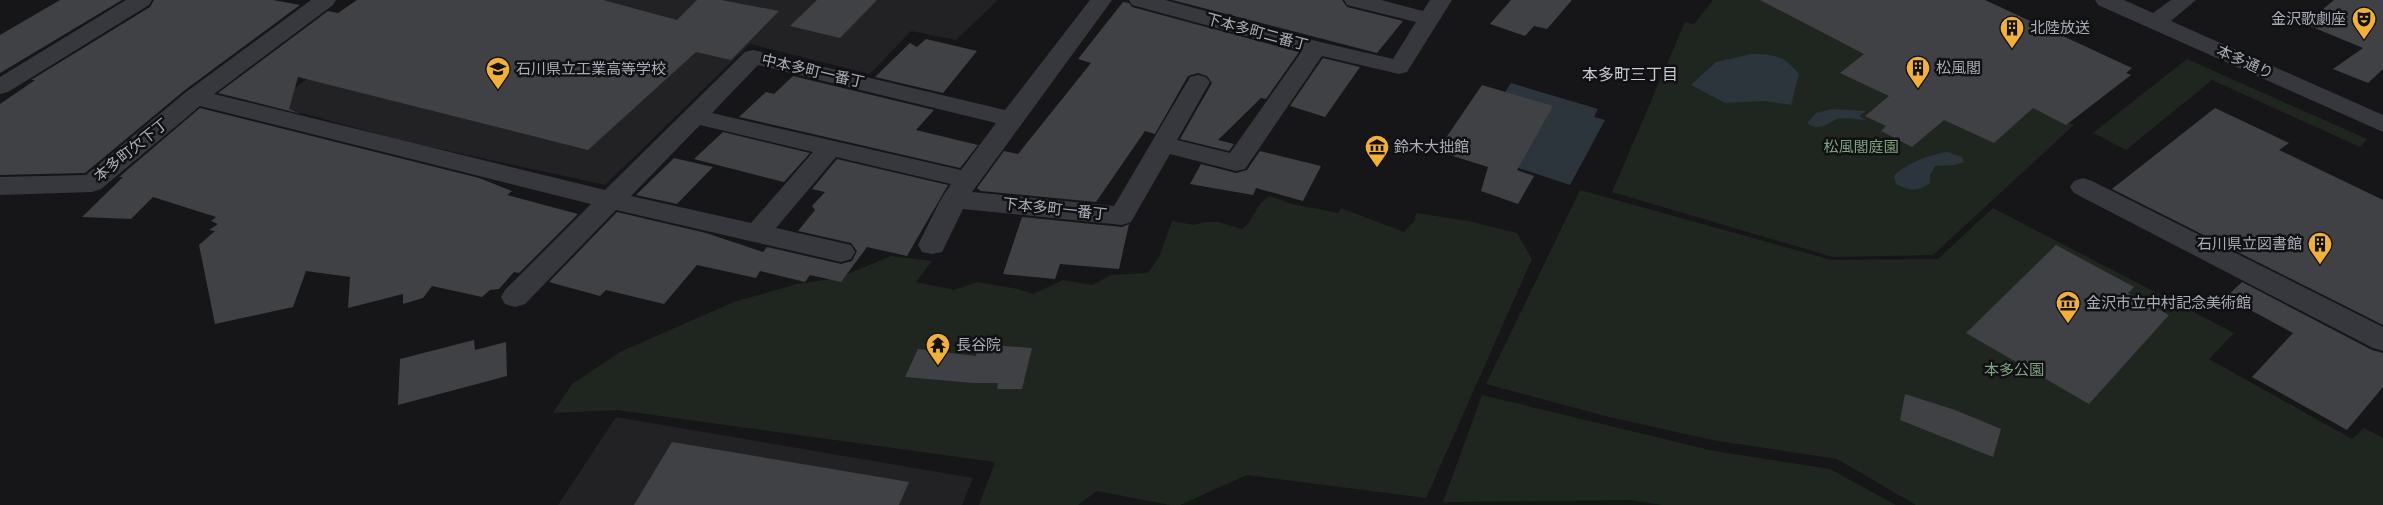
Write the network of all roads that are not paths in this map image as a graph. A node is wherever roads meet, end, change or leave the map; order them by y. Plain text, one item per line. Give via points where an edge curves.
1 (141, 0) edge
2 (325, 0) edge
3 (1101, 0) edge
4 (1140, 0) edge
5 (1355, 0) edge
6 (2106, 0) edge
7 (2185, 0) edge
8 (1435, 10) edge
9 (2155, 22) junction
10 (1316, 48) junction
11 (1198, 82) dead end
12 (0, 87) edge
13 (195, 97) junction
14 (694, 116) junction
15 (1011, 119) junction
16 (2383, 124) edge
17 (1164, 145) junction
18 (830, 148) junction
19 (0, 186) edge
20 (2083, 187) dead end
21 (961, 190) junction
22 (609, 200) junction
23 (757, 233) junction
24 (932, 245) dead end
25 (840, 252) dead end
26 (515, 297) dead end
27 (2383, 340) edge

1 - 12 street
2 - 13 street, 本多町欠下丁
3 - 15 street
4 - 10 street, 下本多町二番丁
5 - 8 street
6 - 9 street, 本多通り
7 - 9 street
8 - 10 street, 下本多町二番丁 via 1399,67
9 - 16 street, 本多通り
10 - 17 street via 1236,163
11 - 17 street, 下本多町一番丁
13 - 19 street, 本多町欠下丁 via 92,183
13 - 22 street
14 - 15 street, 中本多町一番丁 via 754,57
14 - 18 street
14 - 22 street, 中本多町一番丁
15 - 21 street
17 - 21 street, 下本多町一番丁 via 1122,216
18 - 21 street
18 - 23 street
20 - 27 street
21 - 24 street
22 - 23 street
22 - 26 street, 中本多町一番丁
23 - 25 street

